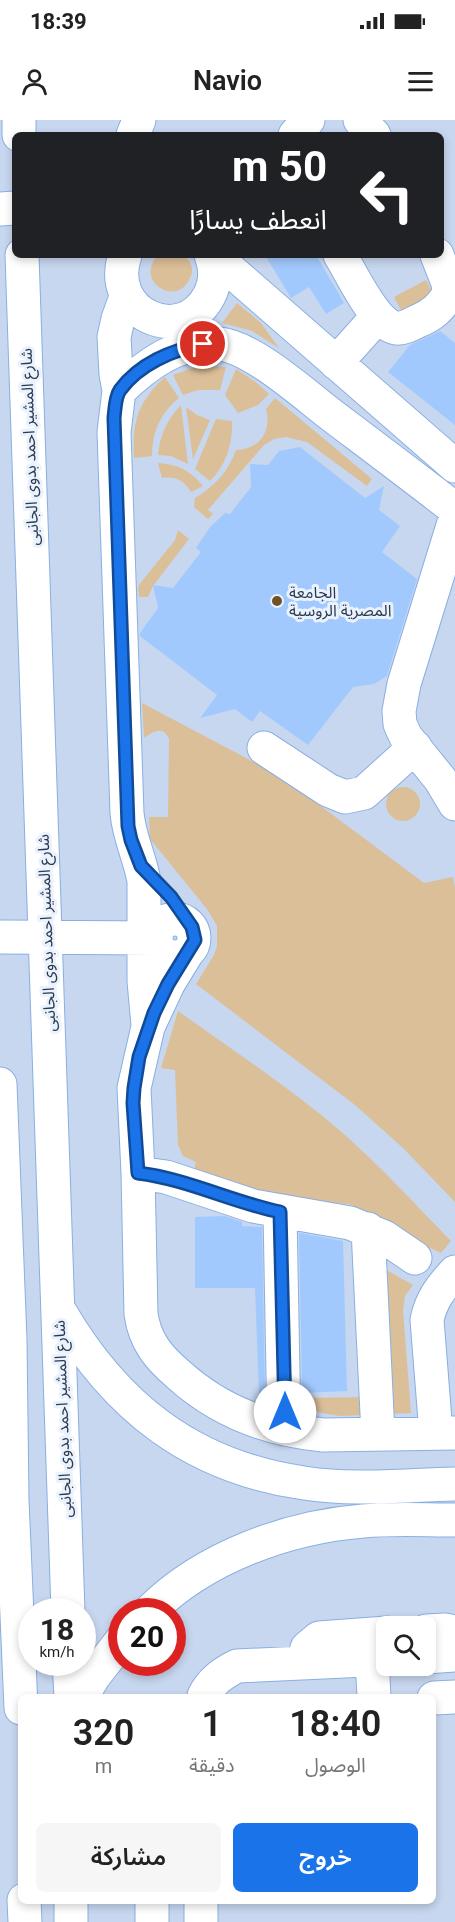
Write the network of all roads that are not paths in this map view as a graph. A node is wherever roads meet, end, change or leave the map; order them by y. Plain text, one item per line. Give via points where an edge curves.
1 (308, 120) edge
2 (360, 120) edge
3 (298, 132) edge
4 (371, 132) edge
5 (22, 258) edge
6 (124, 258) edge
7 (213, 258) edge
8 (215, 258) edge
9 (342, 258) edge
10 (438, 258) edge
11 (126, 297) junction
12 (378, 316) junction
13 (183, 333) junction
14 (336, 363) junction
15 (119, 391) junction
16 (455, 466) edge
17 (451, 501) edge
18 (415, 747) junction
19 (264, 748) dead end
20 (455, 804) edge
21 (141, 866) junction
22 (0, 937) edge
23 (46, 937) junction
24 (187, 937) junction
25 (150, 938) junction
26 (148, 1027) junction
27 (0, 1084) edge
28 (138, 1173) junction
29 (280, 1212) junction
30 (368, 1229) junction
31 (415, 1258) dead end
32 (455, 1272) edge
33 (58, 1307) junction
34 (284, 1429) junction
35 (445, 1433) edge
36 (378, 1434) junction
37 (455, 1484) edge
38 (455, 1520) edge
39 (68, 1598) edge
40 (167, 1598) edge
41 (436, 1630) edge
42 (455, 1632) edge
43 (376, 1651) edge
44 (455, 1655) edge
45 (436, 1656) edge
46 (108, 1658) edge
47 (69, 1676) edge
48 (378, 1676) edge
49 (20, 1694) edge
50 (70, 1694) edge
51 (83, 1694) edge
52 (205, 1694) edge
53 (375, 1694) edge
54 (455, 1697) edge
55 (436, 1698) edge
56 (24, 1904) edge
57 (71, 1904) edge
58 (152, 1904) edge
59 (201, 1904) edge
60 (25, 1922) edge
61 (71, 1922) edge
62 (152, 1922) edge
63 (201, 1922) edge

1 - 3 street
2 - 4 street
5 - 23 street, شارع المشير احمد بدوى الجانبى
6 - 11 street via 121,281
7 - 13 street via 215,272 211,292
8 - 14 street
9 - 12 street
10 - 12 street via 449,294 435,313 399,328
11 - 13 street via 149,318 170,321
11 - 15 street via 114,337
12 - 14 street
13 - 15 street
13 - 17 street via 203,344 236,347 253,357
14 - 16 street
15 - 21 street via 114,432 126,796 131,840
17 - 18 street via 401,697 400,724
18 - 19 street via 364,793 345,797
18 - 20 street
21 - 24 street via 166,891
21 - 25 street
22 - 23 street
23 - 25 street
23 - 33 street, شارع المشير احمد بدوى الجانبى
24 - 25 street via 174,957
24 - 26 street
25 - 26 street via 144,996
26 - 28 street via 134,1088
27 - 49 street
28 - 29 street via 166,1177
28 - 34 street via 141,1314 150,1344 163,1361 210,1399 246,1418
29 - 30 street
29 - 34 street
30 - 31 street
30 - 36 street
32 - 35 street via 436,1294 427,1320
33 - 37 street via 84,1350 129,1402 159,1427 229,1464 305,1484
33 - 39 street, شارع المشير احمد بدوى الجانبى
34 - 36 street via 323,1435
35 - 36 street
38 - 40 street via 364,1521 319,1526 274,1538 231,1556
41 - 42 street
43 - 52 street via 303,1663 237,1666 221,1674
44 - 45 street
46 - 51 street
47 - 50 street
48 - 53 street
54 - 55 street
56 - 60 street
57 - 61 street
58 - 62 street
59 - 63 street

